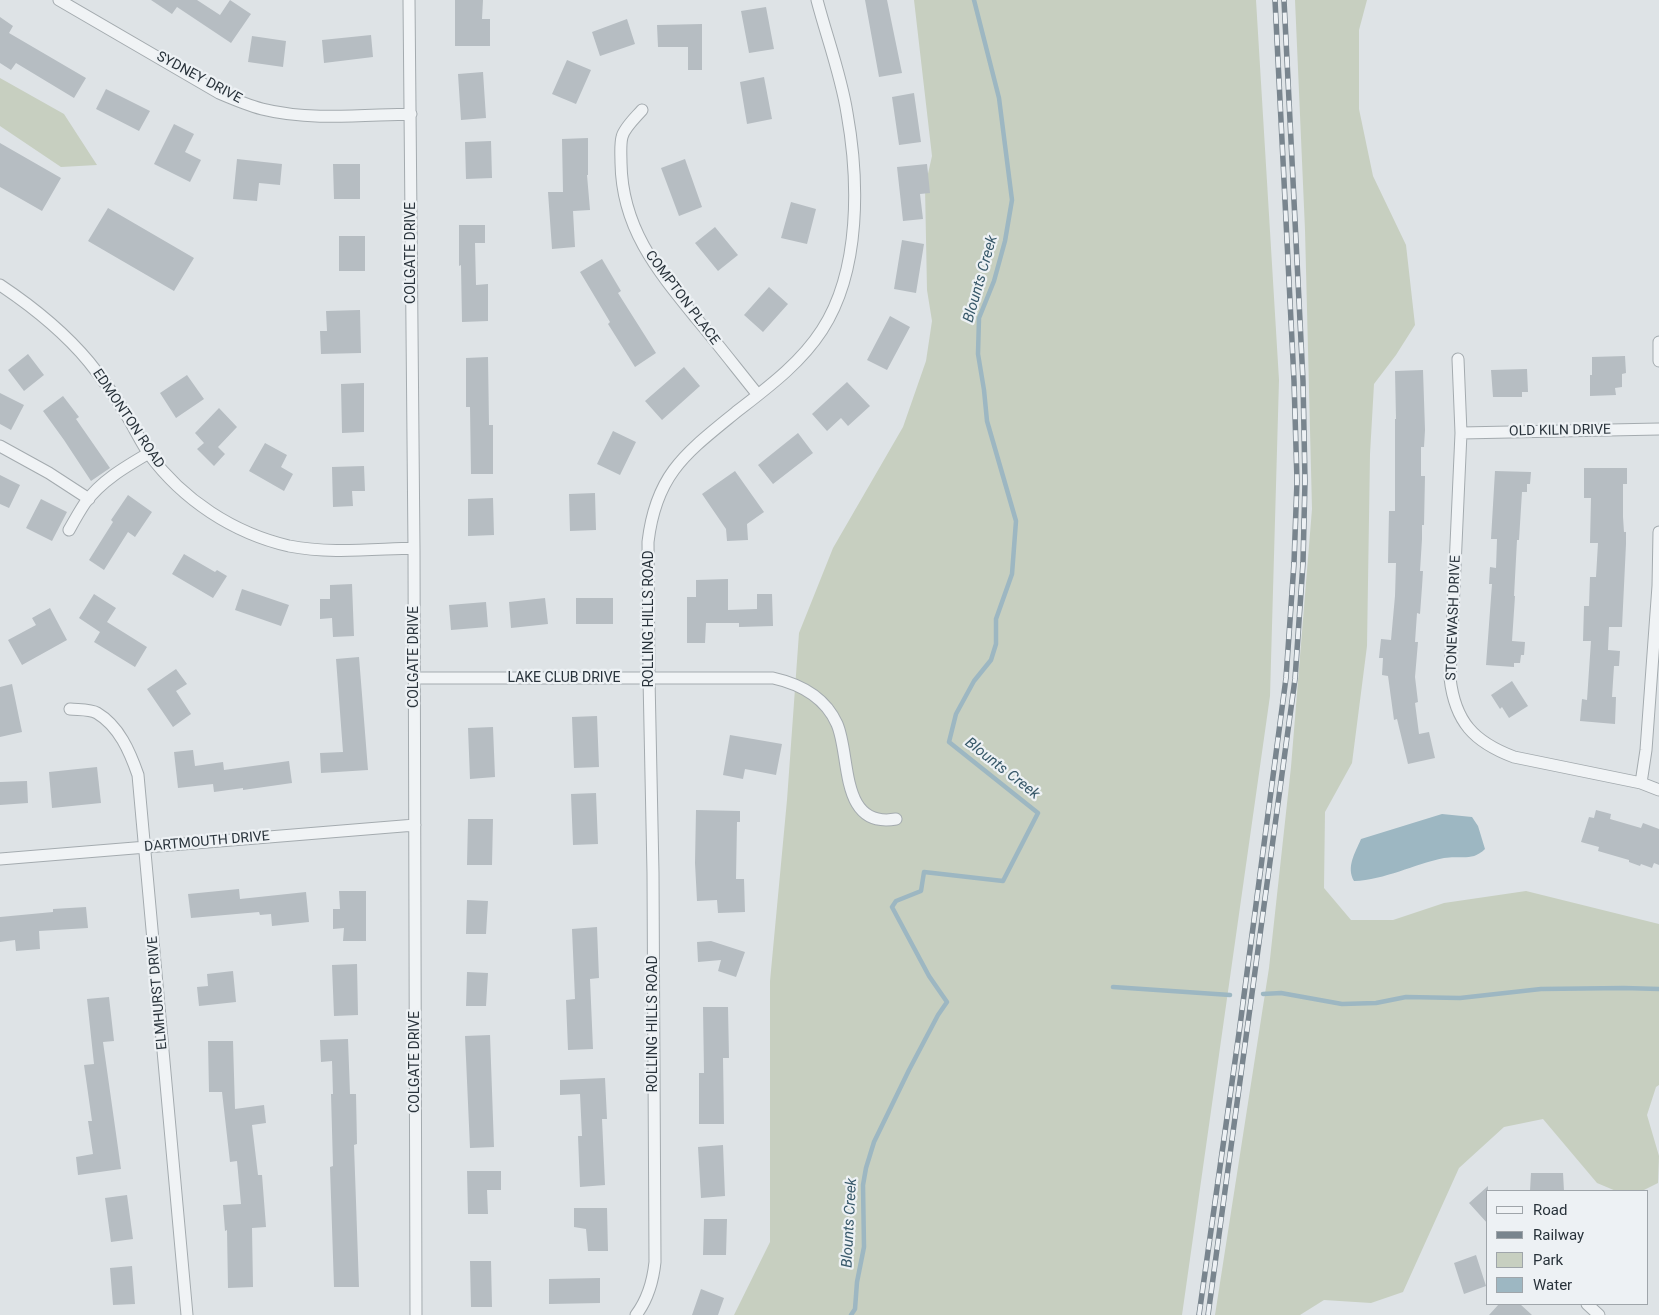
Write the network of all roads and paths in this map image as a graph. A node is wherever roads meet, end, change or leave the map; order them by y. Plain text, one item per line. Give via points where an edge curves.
1 (59, 0) edge
2 (409, 0) edge
3 (817, 0) edge
4 (642, 110) dead end
5 (411, 114) junction
6 (0, 285) edge
7 (1659, 342) edge
8 (1458, 359) dead end
9 (1659, 361) edge
10 (758, 395) junction
11 (1659, 429) edge
12 (1462, 432) junction
13 (0, 446) edge
14 (149, 453) junction
15 (88, 499) junction
16 (69, 530) dead end
17 (1659, 532) edge
18 (414, 548) junction
19 (414, 678) junction
20 (649, 678) junction
21 (70, 709) dead end
22 (1641, 783) junction
23 (1659, 790) edge
24 (896, 819) dead end
25 (414, 825) junction
26 (145, 847) junction
27 (0, 860) edge
28 (1588, 1305) edge
29 (187, 1315) edge
30 (416, 1315) edge
31 (636, 1315) edge
32 (1599, 1315) edge

1 - 5 street, SYDNEY DRIVE via 219,93 244,103 287,113 320,116
2 - 5 street, COLGATE DRIVE
3 - 10 street, ROLLING HILLS ROAD via 842,88 852,149 854,186 849,256 836,305 822,329 786,371
4 - 10 street, COMPTON PLACE via 622,135 621,145 621,172 634,227 659,272
5 - 18 street, COLGATE DRIVE
6 - 14 street, EDMONTON ROAD via 48,320 88,361
7 - 9 street
8 - 12 street, STONEWASH DRIVE
10 - 20 street, ROLLING HILLS ROAD via 693,447 668,478 657,500 648,542
11 - 12 street, OLD KILN DRIVE
12 - 22 street, STONEWASH DRIVE via 1450,678 1460,715 1478,739 1494,750
13 - 15 street
14 - 15 street via 107,480
14 - 18 street, EDMONTON ROAD via 193,500 248,533 307,549
15 - 16 street
17 - 22 street via 1657,606
18 - 19 street, COLGATE DRIVE
19 - 20 street, LAKE CLUB DRIVE
19 - 25 street, COLGATE DRIVE
20 - 24 street, LAKE CLUB DRIVE via 774,678 805,689 819,699 837,723 855,802 873,818
20 - 31 street, ROLLING HILLS ROAD via 655,1262 648,1295
21 - 26 street, ELMHURST DRIVE via 96,712 124,741 138,775
22 - 23 street, STONEWASH DRIVE
25 - 26 street, DARTMOUTH DRIVE
25 - 30 street, COLGATE DRIVE
26 - 27 street, DARTMOUTH DRIVE
26 - 29 street, ELMHURST DRIVE
28 - 32 street

